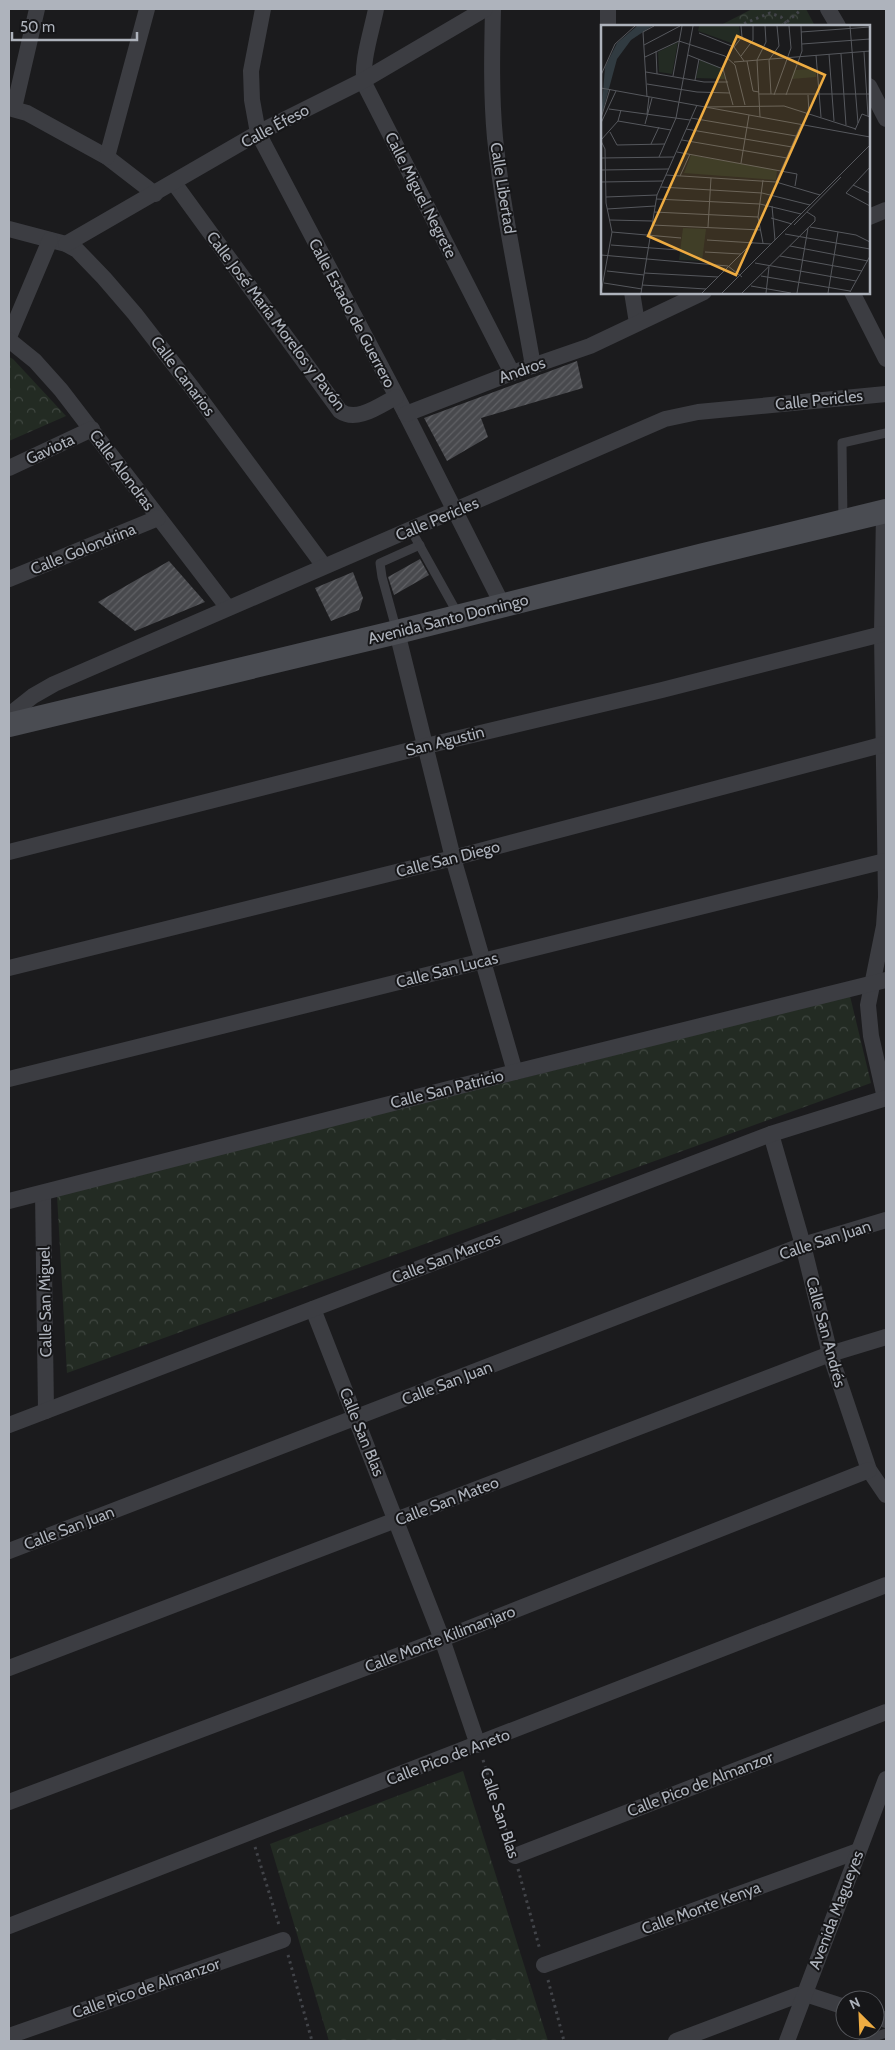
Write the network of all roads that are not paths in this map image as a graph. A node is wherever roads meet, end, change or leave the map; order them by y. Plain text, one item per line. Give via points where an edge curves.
1 (37, 9) edge
2 (146, 9) edge
3 (263, 9) edge
4 (376, 9) edge
5 (485, 9) edge
6 (493, 9) edge
7 (608, 9) edge
8 (828, 9) edge
9 (608, 25) edge
10 (837, 25) edge
11 (364, 80) junction
12 (870, 88) edge
13 (11, 108) edge
14 (886, 119) edge
15 (258, 133) junction
16 (107, 157) junction
17 (174, 183) junction
18 (155, 194) junction
19 (886, 210) edge
20 (870, 217) edge
21 (9, 229) edge
22 (50, 240) junction
23 (66, 244) junction
24 (632, 294) edge
25 (700, 294) edge
26 (853, 294) edge
27 (638, 323) junction
28 (9, 338) edge
29 (886, 359) edge
30 (533, 366) junction
31 (512, 373) junction
32 (886, 394) edge
33 (396, 397) junction
34 (406, 414) junction
35 (92, 430) junction
36 (886, 433) edge
37 (9, 468) edge
38 (885, 511) edge
39 (454, 512) junction
40 (158, 518) junction
41 (843, 521) junction
42 (411, 530) junction
43 (378, 543) junction
44 (420, 545) junction
45 (380, 562) junction
46 (324, 566) junction
47 (9, 579) edge
48 (503, 606) junction
49 (228, 608) junction
50 (459, 617) junction
51 (397, 632) junction
52 (882, 634) junction
53 (9, 716) edge
54 (9, 724) edge
55 (885, 744) junction
56 (426, 746) junction
57 (9, 852) edge
58 (453, 858) junction
59 (885, 860) junction
60 (482, 961) junction
61 (9, 968) edge
62 (879, 982) edge
63 (515, 1072) junction
64 (9, 1079) edge
65 (886, 1098) edge
66 (771, 1134) junction
67 (43, 1193) junction
68 (9, 1201) edge
69 (886, 1220) edge
70 (803, 1245) junction
71 (314, 1310) junction
72 (886, 1337) edge
73 (830, 1354) junction
74 (46, 1411) junction
75 (356, 1418) junction
76 (9, 1425) edge
77 (869, 1470) junction
78 (886, 1495) edge
79 (397, 1520) junction
80 (9, 1551) edge
81 (886, 1585) edge
82 (442, 1639) junction
83 (9, 1668) edge
84 (886, 1712) edge
85 (478, 1745) junction
86 (886, 1779) edge
87 (9, 1802) edge
88 (858, 1851) junction
89 (515, 1856) road end
90 (9, 1926) edge
91 (284, 1940) dead end
92 (544, 1965) road end
93 (805, 1994) junction
94 (835, 2004) edge
95 (11, 2033) edge
96 (886, 2033) edge
97 (676, 2041) edge
98 (787, 2041) edge
99 (863, 2041) edge

1 - 13 street
2 - 16 street
3 - 15 street, Calle Estado de Guerrero via 251,71
4 - 11 street
5 - 11 street, Calle Éfeso
6 - 30 street, Calle Libertad via 495,137
7 - 9 street
8 - 10 street
11 - 15 street, Calle Éfeso
11 - 31 street, Calle Miguel Negrete
12 - 14 street
13 - 16 street via 44,122
15 - 17 street, Calle Éfeso
15 - 33 street, Calle Estado de Guerrero
16 - 18 street
17 - 18 street, Calle Éfeso
17 - 33 street, Calle José María Morelos y Pavón via 340,411 347,416 357,415
18 - 23 street, Calle Éfeso
19 - 20 street
21 - 22 street, Calle Canarios
22 - 23 street, Calle Canarios
22 - 28 street
23 - 46 street, Calle Canarios via 86,259 135,314
24 - 27 street
25 - 27 street, Andros
26 - 29 street
27 - 30 street, Andros via 590,346
28 - 35 street, Calle Alondras via 36,361
30 - 31 street, Andros
31 - 34 street, Andros
32 - 39 street, Calle Pericles via 698,412 665,419
33 - 34 street, Calle Estado de Guerrero
34 - 39 street, Calle Estado de Guerrero
35 - 37 street, Gaviota
35 - 40 street, Calle Alondras
36 - 41 lane via 842,443
38 - 41 main road, Avenida Santo Domingo
38 - 52 street
39 - 42 street, Calle Pericles
39 - 48 street, Calle Estado de Guerrero
40 - 47 street, Calle Golondrina
40 - 49 street, Calle Alondras
41 - 48 main road, Avenida Santo Domingo
42 - 43 street, Calle Pericles
42 - 44 lane
43 - 45 lane
43 - 46 street, Calle Pericles
44 - 45 lane
44 - 50 lane
45 - 51 lane
46 - 49 street, Calle Pericles
48 - 50 main road, Avenida Santo Domingo
49 - 53 street, Calle Pericles via 54,684
50 - 51 main road, Avenida Santo Domingo
51 - 54 main road, Avenida Santo Domingo
51 - 56 street
52 - 55 street
52 - 56 street, San Agustin
55 - 58 street, Calle San Diego
55 - 59 street
56 - 57 street, San Agustin
56 - 58 street
58 - 60 street
58 - 61 street, Calle San Diego
59 - 60 street, Calle San Lucas
59 - 62 street via 886,897
60 - 63 street
60 - 64 street, Calle San Lucas
62 - 63 street, Calle San Patricio
62 - 65 street via 868,1005 871,1036
63 - 67 street, Calle San Patricio
65 - 66 street, Calle San Marcos
66 - 70 street, Calle San Andrés
66 - 71 street, Calle San Marcos
67 - 68 street, Calle San Patricio
67 - 74 street, Calle San Miguel
69 - 70 street, Calle San Juan
70 - 73 street, Calle San Andrés
70 - 75 street, Calle San Juan
71 - 74 street, Calle San Marcos
71 - 75 street, Calle San Blas
72 - 73 street, Calle San Mateo
73 - 77 street, Calle San Andrés
73 - 79 street, Calle San Mateo
74 - 76 street, Calle San Marcos
75 - 79 street, Calle San Blas
75 - 80 street, Calle San Juan
77 - 78 street, Calle San Andrés
77 - 82 street, Calle Monte Kilimanjaro
79 - 82 street, Calle San Blas
79 - 83 street, Calle San Mateo
81 - 85 street, Calle Pico de Aneto
82 - 85 street, Calle San Blas
82 - 87 street, Calle Monte Kilimanjaro
84 - 89 street, Calle Pico de Almanzor
85 - 90 street, Calle Pico de Aneto
86 - 88 street, Avenida Magueyes
88 - 92 street, Calle Monte Kenya
88 - 93 street, Avenida Magueyes
91 - 95 street, Calle Pico de Almanzor
93 - 94 street
93 - 97 street
93 - 98 street, Avenida Magueyes
96 - 99 lane

